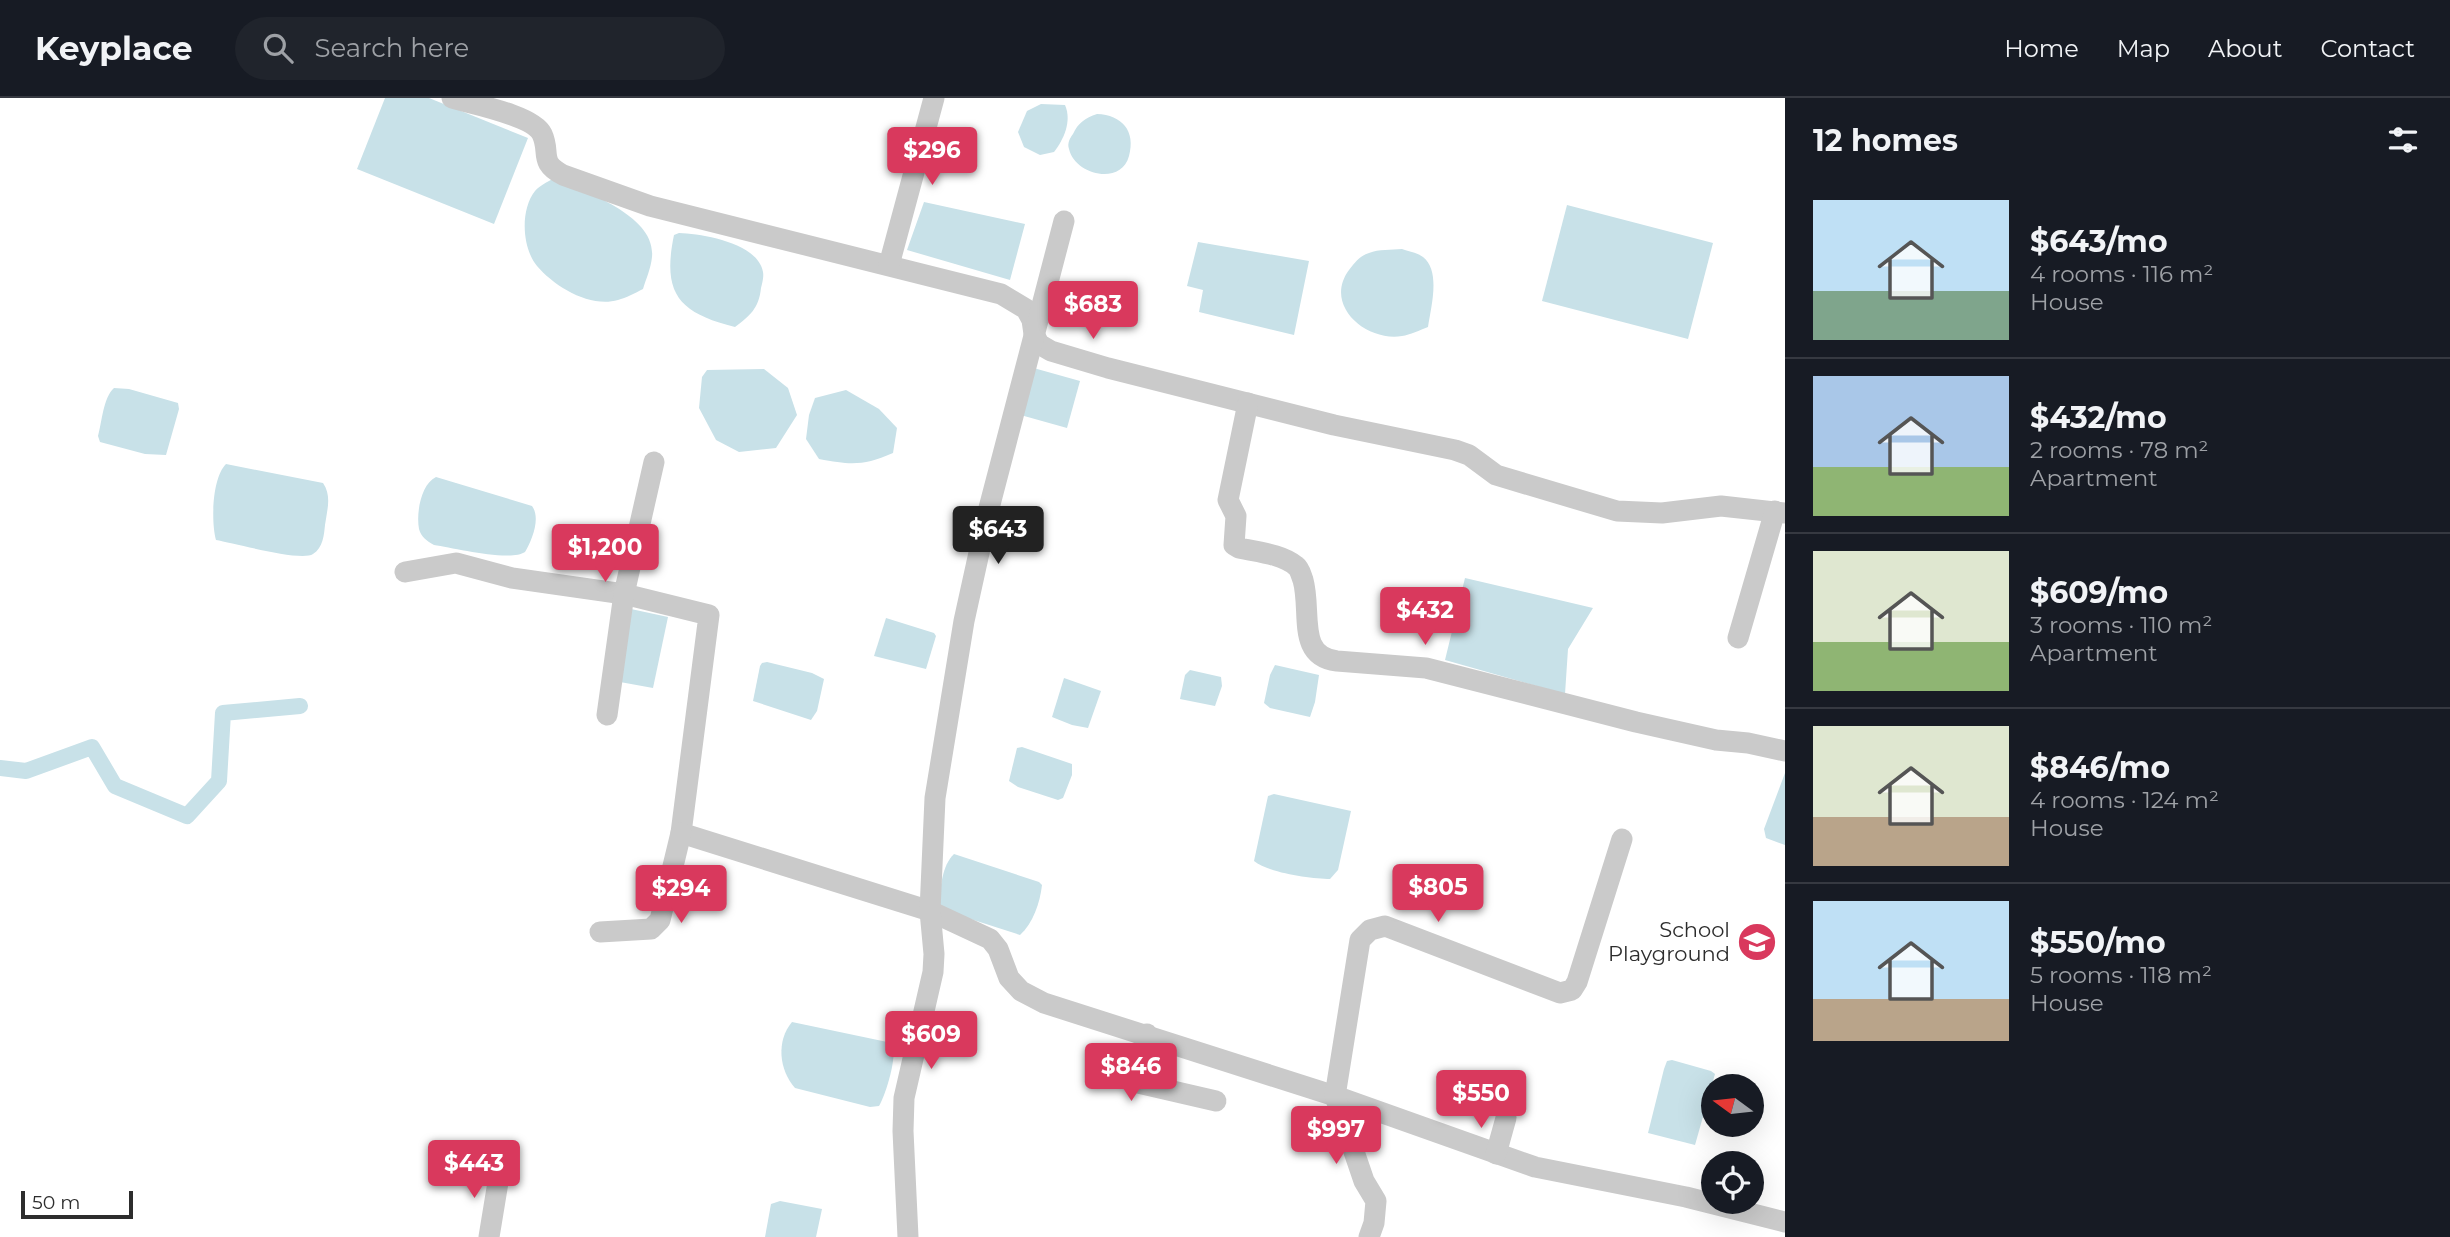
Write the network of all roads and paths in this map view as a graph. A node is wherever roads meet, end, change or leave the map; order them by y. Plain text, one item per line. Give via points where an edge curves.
1 (452, 98) edge
2 (934, 98) edge
3 (1064, 221) dead end
4 (890, 265) junction
5 (1034, 334) junction
6 (1248, 403) junction
7 (654, 462) dead end
8 (1780, 512) edge
9 (405, 572) dead end
10 (624, 594) junction
11 (1738, 638) dead end
12 (607, 715) dead end
13 (1785, 751) edge
14 (681, 833) junction
15 (1622, 839) dead end
16 (930, 911) junction
17 (600, 932) dead end
18 (1147, 1034) junction
19 (1335, 1096) junction
20 (1216, 1101) dead end
21 (1506, 1118) dead end
22 (1496, 1154) junction
23 (500, 1170) dead end
24 (1785, 1222) edge
25 (489, 1237) edge
26 (908, 1237) edge
27 (1368, 1237) edge

1 - 4 street via 522,118 536,127 542,134 545,159 552,170 563,175 650,206
2 - 4 street
3 - 5 street
4 - 5 street via 1001,294 1026,309
5 - 6 street via 1051,351
5 - 16 street via 964,621 935,798
6 - 8 street via 1455,450 1496,475 1617,511 1662,513 1721,506
6 - 13 street via 1228,500 1236,516 1234,545 1297,567 1306,589 1311,645 1316,654 1326,660 1426,668 1636,722
7 - 10 street
8 - 11 street
9 - 10 street via 456,563 512,578
10 - 12 street
10 - 14 street via 709,615
14 - 16 street
14 - 17 street via 660,920 651,929
15 - 19 street via 1572,990 1560,993 1385,926 1370,930 1360,940 1356,956
16 - 18 street via 990,939 1009,978 1021,991 1044,1003
16 - 26 street via 933,972 904,1098
18 - 19 street
18 - 20 street via 1136,1074 1138,1083
19 - 22 street
19 - 27 street via 1364,1181 1376,1201
21 - 22 street
22 - 24 street via 1535,1167
23 - 25 street

